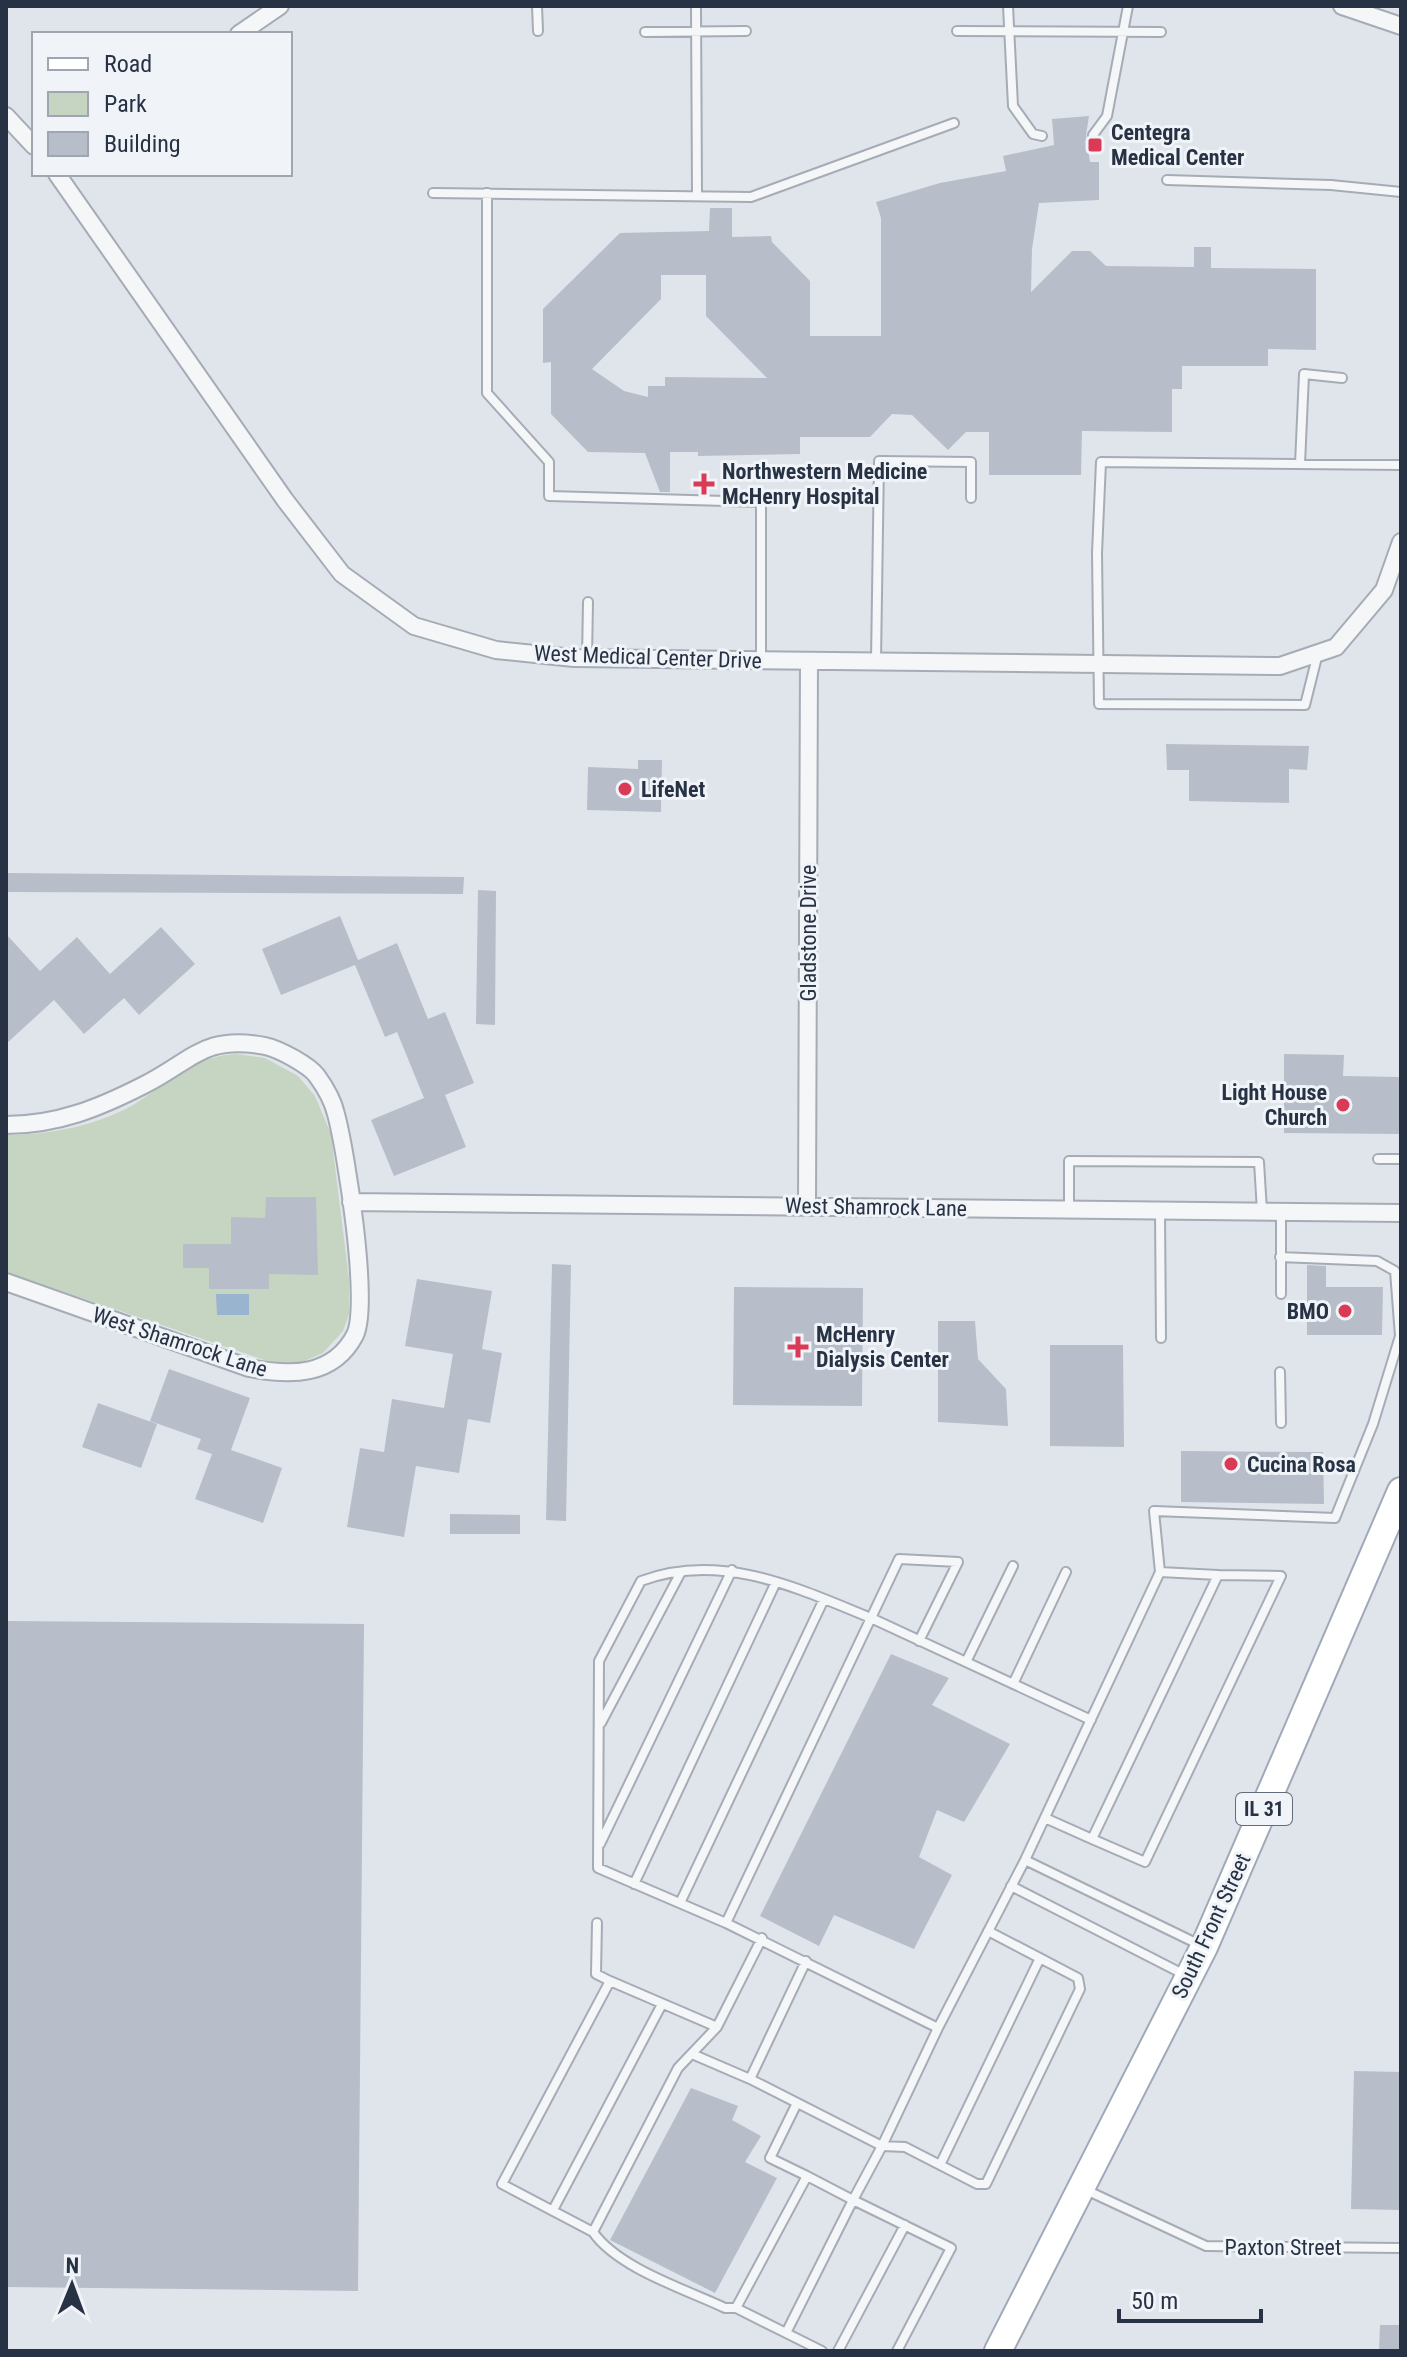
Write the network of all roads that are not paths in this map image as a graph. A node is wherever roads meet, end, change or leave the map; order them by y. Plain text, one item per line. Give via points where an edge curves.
1 (280, 6) edge
2 (537, 6) edge
3 (696, 6) edge
4 (1008, 6) edge
5 (1128, 6) edge
6 (1342, 6) edge
7 (1401, 26) edge
8 (538, 31) dead end
9 (746, 31) dead end
10 (957, 31) dead end
11 (1009, 31) junction
12 (242, 32) edge
13 (645, 32) dead end
14 (1125, 32) junction
15 (1161, 32) dead end
16 (696, 34) junction
17 (6, 116) edge
18 (954, 123) dead end
19 (1093, 135) dead end
20 (1042, 136) dead end
21 (32, 144) edge
22 (58, 176) edge
23 (1167, 180) dead end
24 (1401, 192) edge
25 (433, 193) dead end
26 (487, 193) junction
27 (697, 194) junction
28 (1342, 378) dead end
29 (1300, 464) junction
30 (1401, 465) edge
31 (971, 498) dead end
32 (1401, 542) edge
33 (588, 602) dead end
34 (1318, 653) junction
35 (587, 659) junction
36 (761, 660) junction
37 (809, 661) junction
38 (876, 662) junction
39 (1098, 664) junction
40 (6, 1125) edge
41 (1378, 1159) dead end
42 (1401, 1159) edge
43 (351, 1202) junction
44 (807, 1206) junction
45 (1069, 1209) junction
46 (1160, 1210) junction
47 (1262, 1211) junction
48 (1281, 1211) junction
49 (1401, 1213) edge
50 (1280, 1257) junction
51 (6, 1282) edge
52 (1281, 1294) dead end
53 (1161, 1338) dead end
54 (1280, 1372) dead end
55 (1281, 1423) dead end
56 (1401, 1491) edge
57 (1013, 1566) dead end
58 (732, 1570) junction
59 (681, 1572) junction
60 (1066, 1572) dead end
61 (1160, 1572) junction
62 (1218, 1575) junction
63 (776, 1582) junction
64 (824, 1599) junction
65 (871, 1618) junction
66 (919, 1641) junction
67 (966, 1662) junction
68 (1013, 1684) junction
69 (1091, 1720) junction
70 (599, 1727) junction
71 (1045, 1818) junction
72 (1092, 1839) junction
73 (598, 1848) junction
74 (1025, 1860) junction
75 (634, 1884) junction
76 (1011, 1886) junction
77 (680, 1903) junction
78 (597, 1923) dead end
79 (726, 1923) junction
80 (988, 1931) junction
81 (762, 1938) junction
82 (1204, 1947) junction
83 (1040, 1958) junction
84 (806, 1961) junction
85 (1189, 1977) junction
86 (610, 1981) junction
87 (661, 2006) junction
88 (717, 2027) junction
89 (938, 2028) junction
90 (692, 2054) junction
91 (750, 2079) junction
92 (797, 2103) junction
93 (882, 2146) junction
94 (940, 2165) junction
95 (807, 2176) junction
96 (1082, 2187) junction
97 (853, 2200) junction
98 (553, 2210) junction
99 (905, 2225) junction
100 (593, 2232) junction
101 (1401, 2248) edge
102 (736, 2308) junction
103 (786, 2333) junction
104 (822, 2351) edge
105 (838, 2351) edge
106 (897, 2351) edge
107 (998, 2351) edge

1 - 12 street
2 - 8 lane
3 - 16 lane
4 - 11 lane
5 - 14 lane
6 - 7 street
9 - 16 lane
10 - 11 lane
11 - 14 lane
11 - 20 lane via 1013,106 1033,134
13 - 16 lane
14 - 15 lane
14 - 19 lane via 1107,116
16 - 27 lane
17 - 21 street
18 - 27 lane via 751,197
22 - 35 street, West Medical Center Drive via 342,574 414,626 496,650
23 - 24 lane
25 - 26 lane
26 - 27 lane
26 - 36 lane via 487,393 549,462 549,496 761,502
28 - 29 lane via 1304,374
29 - 30 lane
29 - 39 lane via 1101,462
31 - 38 lane via 971,462 879,461
32 - 34 street, West Medical Center Drive via 1384,590 1336,647
33 - 35 lane
34 - 39 street, West Medical Center Drive via 1280,666
34 - 39 lane via 1305,705 1099,704
35 - 36 street, West Medical Center Drive
36 - 37 street, West Medical Center Drive
37 - 38 street, West Medical Center Drive
37 - 44 street, Gladstone Drive
38 - 39 street, West Medical Center Drive
40 - 43 street, West Shamrock Lane via 78,1115 147,1084 194,1052 234,1041 270,1047 315,1073 333,1104
41 - 42 lane
43 - 44 street, West Shamrock Lane
43 - 51 street, West Shamrock Lane via 361,1313 342,1352 327,1366 304,1373 249,1368
44 - 45 street, West Shamrock Lane
45 - 46 street, West Shamrock Lane
45 - 47 lane via 1069,1161 1259,1162
46 - 47 street, West Shamrock Lane
46 - 53 lane
47 - 48 street, West Shamrock Lane
48 - 49 street, West Shamrock Lane
48 - 50 lane
50 - 52 lane
50 - 61 lane via 1377,1261 1395,1271 1400,1336 1373,1424 1335,1518 1154,1511
54 - 55 lane
56 - 82 main road, South Front Street / IL 31
57 - 67 lane
58 - 59 lane
58 - 63 lane
58 - 73 lane
59 - 70 lane
59 - 70 lane via 641,1581 599,1661
60 - 68 lane
61 - 62 lane
61 - 69 lane
62 - 72 lane
62 - 72 lane via 1281,1576 1145,1862
63 - 64 lane
63 - 75 lane
64 - 65 lane
64 - 77 lane
65 - 66 lane
65 - 66 lane via 899,1559 958,1562
65 - 79 lane
66 - 67 lane
67 - 68 lane
68 - 69 lane
69 - 71 lane
70 - 73 lane
71 - 72 lane
71 - 74 lane
73 - 75 lane via 598,1868
74 - 76 lane
74 - 82 lane
75 - 77 lane
76 - 80 lane
76 - 85 lane
77 - 79 lane
78 - 86 lane via 596,1974
79 - 81 lane
80 - 83 lane
80 - 89 lane
81 - 84 lane
81 - 88 lane
82 - 85 main road, South Front Street / IL 31
83 - 94 lane
83 - 94 lane via 1078,1978 1080,1989 986,2184
84 - 89 lane
84 - 91 lane
85 - 96 main road, South Front Street / IL 31
86 - 87 lane
86 - 98 lane via 502,2184
87 - 88 lane
87 - 98 lane
88 - 90 lane
89 - 93 lane
90 - 91 lane
90 - 100 lane via 678,2068
91 - 92 lane
92 - 93 lane
92 - 95 lane via 770,2158
93 - 94 lane via 905,2147
93 - 97 lane
95 - 97 lane
95 - 102 lane
96 - 101 lane, Paxton Street via 1206,2246
96 - 107 main road, South Front Street / IL 31
97 - 99 lane
97 - 103 lane
98 - 100 lane
99 - 105 lane
99 - 106 lane via 951,2248
100 - 102 lane via 624,2260 725,2308
102 - 103 lane
103 - 104 lane

